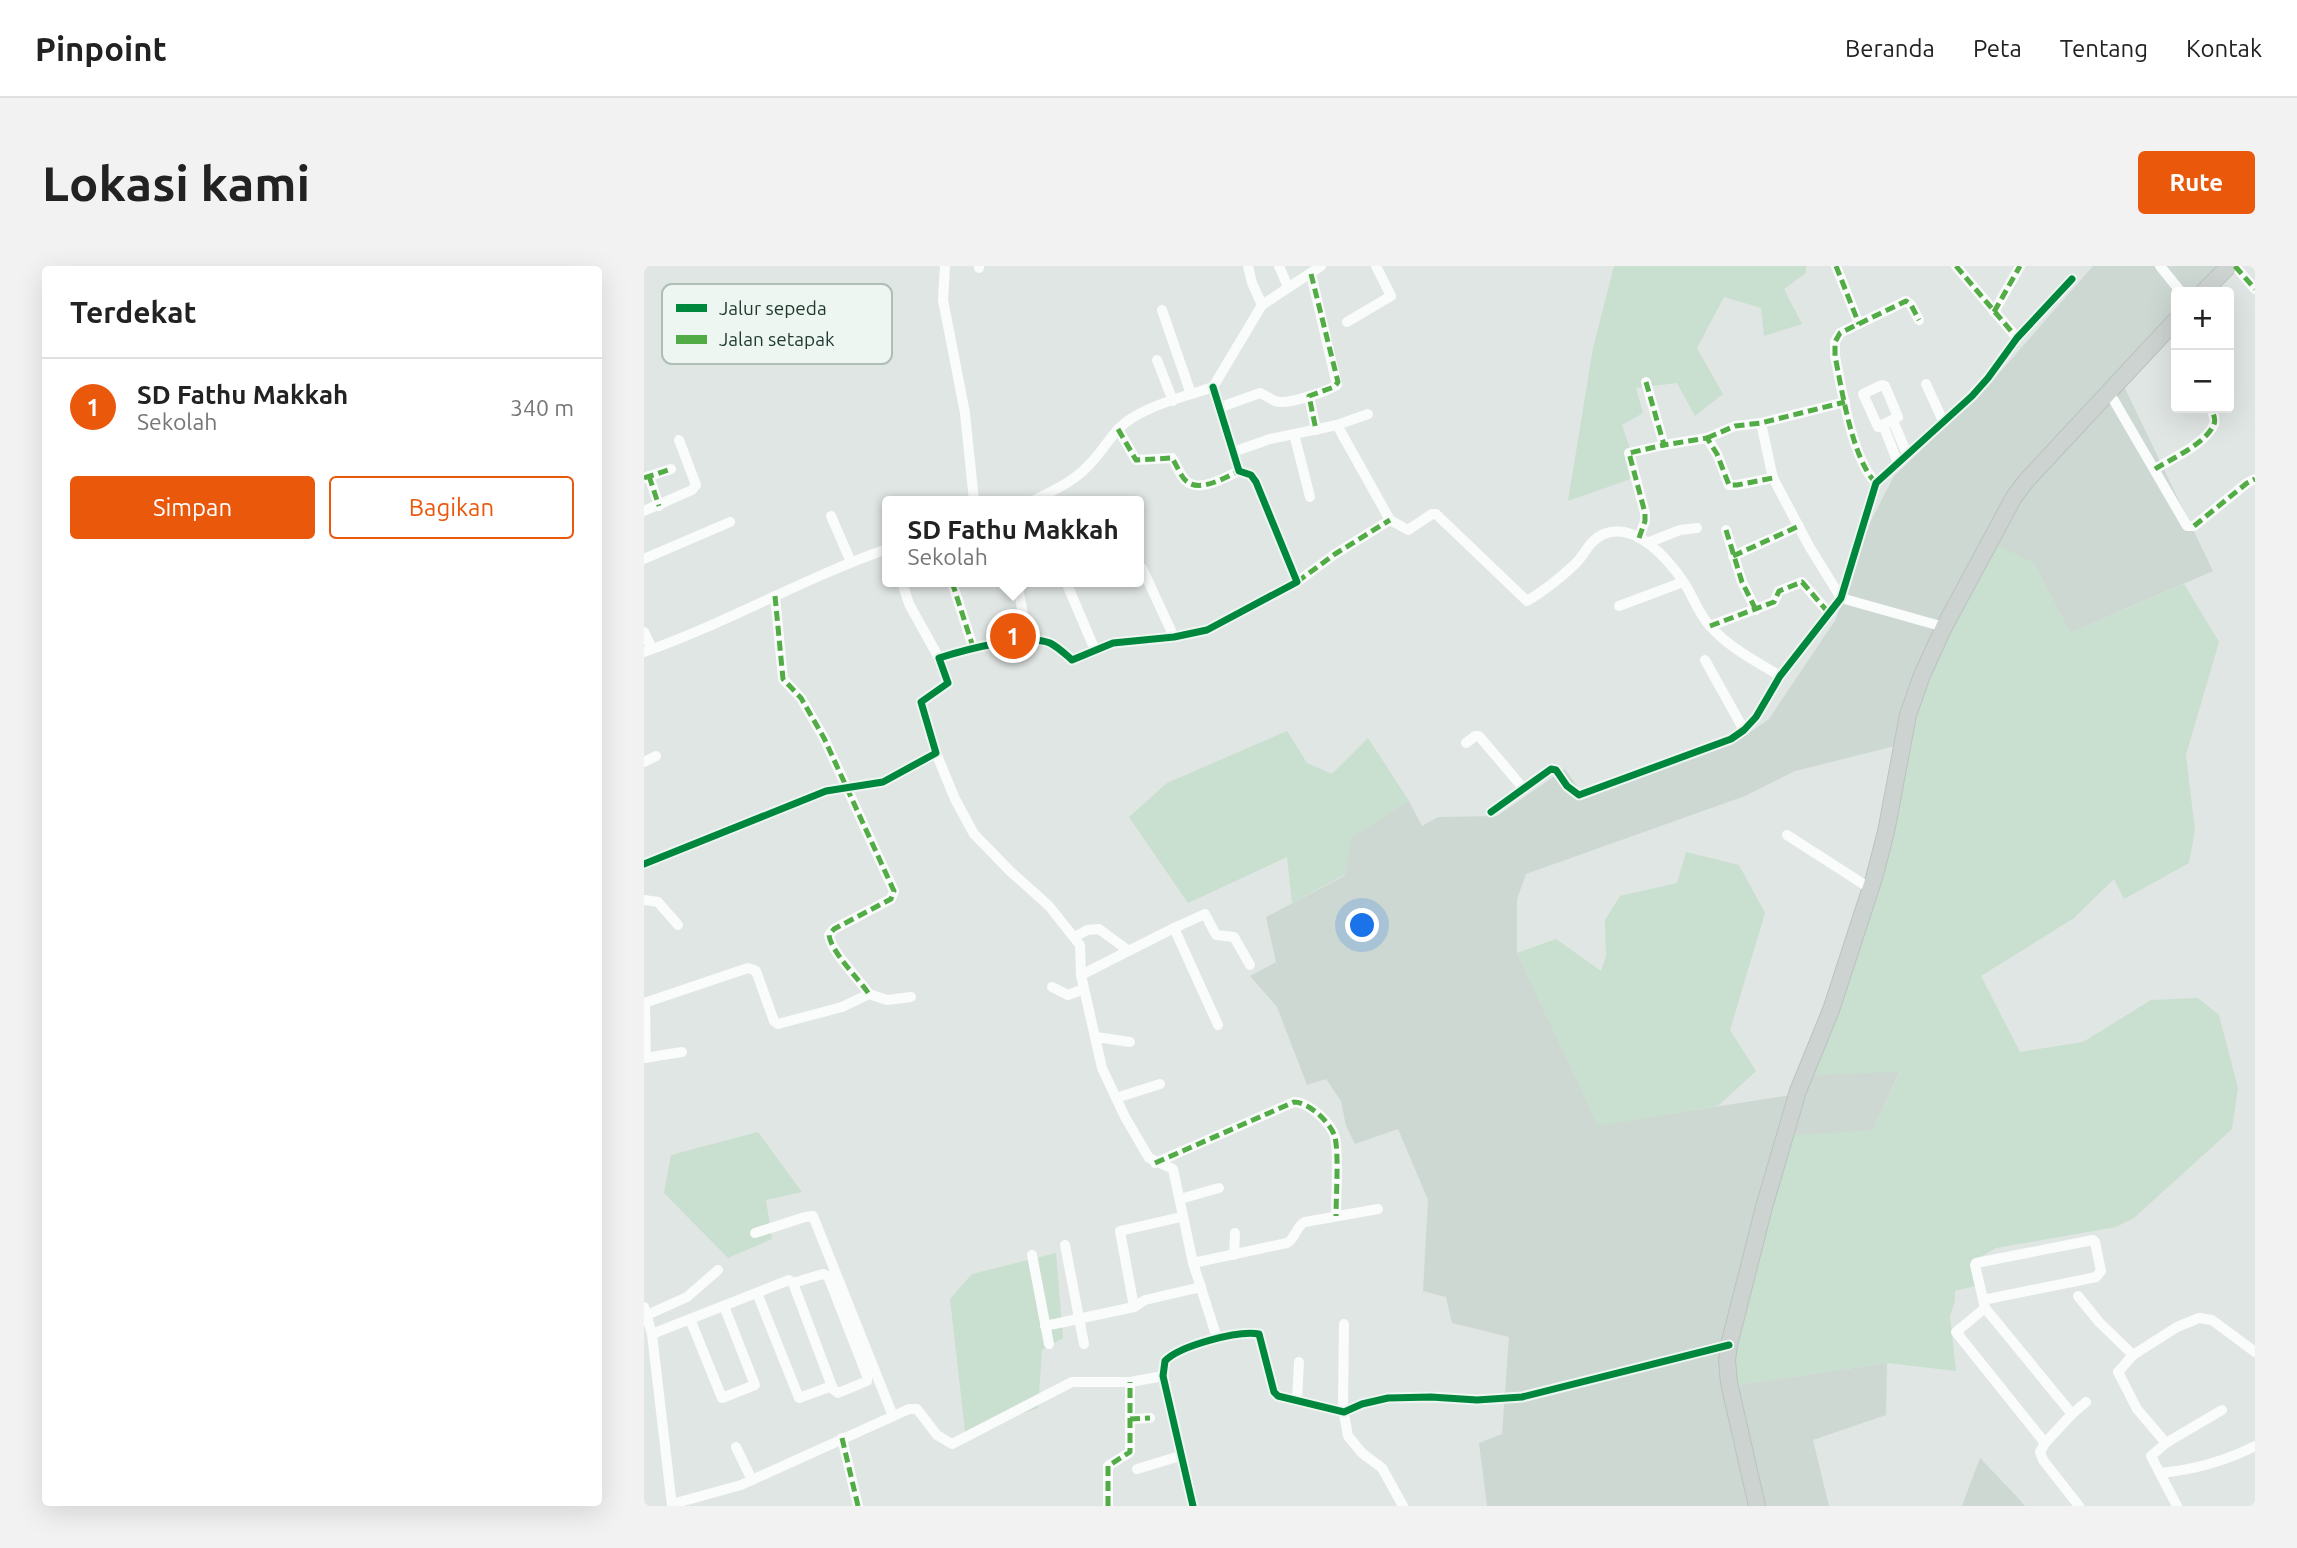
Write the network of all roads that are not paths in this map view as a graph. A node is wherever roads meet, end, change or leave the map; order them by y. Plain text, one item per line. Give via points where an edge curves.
1 (945, 266) edge
2 (1248, 266) edge
3 (1279, 266) edge
4 (1321, 266) edge
5 (1376, 266) edge
6 (1836, 266) edge
7 (1956, 266) edge
8 (2020, 266) edge
9 (2160, 266) edge
10 (2229, 266) edge
11 (2235, 266) edge
12 (1311, 274) junction
13 (2072, 279) dead end
14 (1289, 287) junction
15 (2177, 287) edge
16 (2208, 287) edge
17 (2255, 289) edge
18 (1262, 305) junction
19 (1162, 310) dead end
20 (1994, 312) junction
21 (1919, 320) dead end
22 (1348, 322) dead end
23 (1860, 324) junction
24 (2171, 325) edge
25 (2017, 338) junction
26 (1157, 360) dead end
27 (1646, 382) dead end
28 (1927, 384) dead end
29 (1213, 387) junction
30 (2109, 392) junction
31 (1191, 394) junction
32 (1309, 396) junction
33 (1173, 401) junction
34 (1845, 402) junction
35 (1221, 407) junction
36 (2213, 413) edge
37 (1367, 414) dead end
38 (1944, 421) junction
39 (1761, 423) junction
40 (1888, 423) dead end
41 (1337, 425) junction
42 (1118, 429) junction
43 (1316, 430) junction
44 (1294, 434) junction
45 (1707, 439) junction
46 (680, 440) dead end
47 (1664, 445) junction
48 (1233, 452) junction
49 (1903, 459) junction
50 (671, 468) dead end
51 (2155, 469) junction
52 (1239, 471) junction
53 (647, 477) edge
54 (1773, 478) junction
55 (2255, 479) edge
56 (1876, 483) junction
57 (973, 496) edge
58 (1042, 496) edge
59 (1310, 498) dead end
60 (659, 506) junction
61 (644, 511) edge
62 (831, 516) dead end
63 (1390, 520) junction
64 (730, 522) dead end
65 (1799, 526) junction
66 (1697, 528) dead end
67 (1726, 530) dead end
68 (1643, 541) junction
69 (882, 551) edge
70 (1733, 556) junction
71 (644, 559) edge
72 (851, 562) junction
73 (1144, 572) edge
74 (1297, 582) junction
75 (1683, 582) junction
76 (903, 587) edge
77 (954, 587) edge
78 (1018, 587) edge
79 (1068, 587) edge
80 (775, 596) junction
81 (1841, 598) junction
82 (1619, 606) dead end
83 (1756, 610) junction
84 (1828, 612) junction
85 (1710, 626) junction
86 (1944, 627) junction
87 (644, 632) edge
88 (1174, 637) junction
89 (1028, 641) junction
90 (973, 647) junction
91 (1095, 650) junction
92 (648, 651) edge
93 (939, 659) junction
94 (1706, 660) dead end
95 (1780, 676) junction
96 (1744, 730) junction
97 (1466, 743) dead end
98 (936, 753) junction
99 (656, 756) dead end
100 (644, 762) edge
101 (847, 786) junction
102 (1524, 789) junction
103 (1491, 812) dead end
104 (1787, 835) dead end
105 (644, 864) edge
106 (1871, 889) junction
107 (644, 900) edge
108 (678, 925) dead end
109 (1174, 928) junction
110 (1075, 937) junction
111 (1129, 951) junction
112 (1250, 965) dead end
113 (1081, 975) junction
114 (1052, 987) dead end
115 (1084, 989) junction
116 (869, 994) junction
117 (911, 997) dead end
118 (644, 1003) edge
119 (1218, 1025) dead end
120 (1096, 1037) junction
121 (1130, 1042) dead end
122 (682, 1052) dead end
123 (645, 1058) edge
124 (1160, 1084) dead end
125 (1116, 1098) junction
126 (1155, 1163) junction
127 (1219, 1188) dead end
128 (1180, 1199) junction
129 (1378, 1209) dead end
130 (1336, 1216) junction
131 (1181, 1217) junction
132 (755, 1233) dead end
133 (1235, 1233) dead end
134 (1065, 1245) dead end
135 (1032, 1255) dead end
136 (1234, 1255) junction
137 (1193, 1263) junction
138 (718, 1270) dead end
139 (793, 1283) junction
140 (1201, 1287) junction
141 (757, 1293) junction
142 (2078, 1296) dead end
143 (1984, 1304) junction
144 (724, 1306) junction
145 (1134, 1307) junction
146 (645, 1311) edge
147 (1079, 1318) junction
148 (690, 1319) junction
149 (1344, 1324) dead end
150 (1045, 1325) junction
151 (652, 1334) junction
152 (1217, 1338) junction
153 (1049, 1343) dead end
154 (1084, 1345) dead end
155 (1729, 1345) junction
156 (2255, 1352) edge
157 (2133, 1355) junction
158 (1299, 1362) dead end
159 (1163, 1376) junction
160 (1130, 1382) junction
161 (832, 1386) junction
162 (1297, 1400) junction
163 (2086, 1402) dead end
164 (2222, 1410) dead end
165 (1344, 1412) junction
166 (2071, 1414) junction
167 (892, 1416) junction
168 (1150, 1418) dead end
169 (1130, 1419) junction
170 (842, 1438) junction
171 (2045, 1443) junction
172 (2166, 1443) junction
173 (2255, 1446) edge
174 (736, 1447) dead end
175 (1180, 1456) junction
176 (1137, 1469) dead end
177 (2160, 1473) junction
178 (752, 1480) junction
179 (672, 1505) edge
180 (858, 1506) edge
181 (1108, 1506) edge
182 (1193, 1506) edge
183 (1403, 1506) edge
184 (1757, 1506) edge
185 (2079, 1506) edge
186 (2177, 1506) edge

1 - 57 street via 943,300 965,413
2 - 18 street
3 - 14 street
4 - 12 street
5 - 22 street via 1391,296
6 - 23 street
7 - 20 street
8 - 20 street
9 - 15 street
10 - 16 main road
11 - 17 street
12 - 14 street
12 - 32 street via 1338,382
13 - 25 street
14 - 18 street
18 - 29 street
19 - 31 street
20 - 25 street
21 - 23 street via 1908,301
23 - 34 street via 1840,333 1835,346
24 - 30 main road
25 - 38 street via 1988,379
26 - 33 street
27 - 47 street
28 - 38 street
29 - 31 street
29 - 35 street
30 - 51 street
30 - 86 main road via 2014,497
31 - 33 street
32 - 35 street via 1282,402 1260,393
32 - 43 street
33 - 42 street
34 - 39 street
34 - 56 street via 1863,464
35 - 48 street
36 - 51 street via 2212,428 2192,447
37 - 41 street
38 - 49 street
39 - 45 street via 1735,426
39 - 54 street
40 - 49 street
41 - 43 street
41 - 63 street
42 - 52 street via 1136,460 1172,458 1191,484 1210,483
42 - 58 street via 1079,475
43 - 44 street
44 - 48 street
44 - 59 street
45 - 47 street
45 - 54 street via 1729,485
46 - 60 street via 696,485
47 - 68 street via 1629,453 1646,513
48 - 52 street
49 - 56 street
50 - 53 street
51 - 55 street via 2189,527
52 - 74 street via 1256,481
53 - 60 street
54 - 65 street
56 - 81 street
60 - 61 street
62 - 72 street
63 - 68 street via 1408,530 1436,514 1528,601 1576,563 1597,537 1622,531
63 - 74 street
64 - 71 street
65 - 70 street
65 - 81 street
66 - 68 street
67 - 70 street
68 - 75 street
69 - 72 street
70 - 83 street
72 - 80 street
73 - 88 street
74 - 88 street via 1207,630
75 - 82 street
75 - 85 street
76 - 93 street
77 - 90 street
78 - 89 street
79 - 91 street
80 - 92 street
80 - 101 street via 783,679 804,702
81 - 84 street
81 - 86 street
83 - 84 street via 1776,600 1779,591 1802,582
83 - 85 street
84 - 95 street
85 - 95 street
86 - 106 main road via 1909,715
87 - 92 street
88 - 91 street via 1129,640
89 - 90 street
89 - 91 street via 1051,643 1072,660
90 - 93 street
93 - 98 street via 948,683 921,702
94 - 96 street
95 - 96 street
96 - 102 street via 1731,739 1583,794 1574,793 1554,769
97 - 102 street via 1479,736
98 - 101 street via 883,782
98 - 110 street via 974,834
99 - 100 street
101 - 105 street
101 - 116 street via 894,891 891,898 829,935 836,952
102 - 103 street
104 - 106 street
106 - 155 main road via 1831,1010 1798,1091
107 - 108 street via 662,905
109 - 111 street
109 - 112 street via 1205,914 1216,935 1234,937
109 - 119 street
110 - 111 street via 1099,929
110 - 113 street via 1082,950
111 - 113 street
113 - 115 street
114 - 115 street via 1068,995
115 - 120 street
116 - 117 street via 887,1000
116 - 118 street via 842,1007 778,1024 756,971 748,968
118 - 123 street
120 - 121 street
120 - 125 street via 1099,1060
122 - 123 street
124 - 125 street
125 - 126 street
126 - 128 street via 1173,1169
126 - 130 street via 1300,1102 1321,1117 1334,1135
127 - 128 street
128 - 131 street
129 - 130 street
130 - 136 street via 1302,1223 1287,1243
131 - 137 street
131 - 145 street via 1120,1231
132 - 167 street via 810,1215 816,1220
133 - 136 street
134 - 147 street
135 - 150 street
136 - 137 street
137 - 140 street
138 - 146 street via 687,1297
139 - 141 street via 789,1280
139 - 161 street
139 - 161 street via 828,1276 867,1376 867,1381 838,1393
140 - 145 street via 1145,1300
140 - 152 street
141 - 144 street
141 - 161 street via 799,1398
142 - 157 street
143 - 143 street via 1976,1263 2095,1242 2101,1271 2096,1277
143 - 166 street
143 - 171 street via 1956,1333
144 - 148 street
144 - 148 street via 755,1385 722,1398
145 - 147 street
146 - 151 street
147 - 150 street
147 - 154 street
148 - 151 street
149 - 165 street
150 - 153 street
151 - 179 street
152 - 159 street via 1168,1358
152 - 162 street via 1259,1334 1274,1392
155 - 165 street via 1522,1397 1388,1398
155 - 184 main road via 1729,1383
156 - 157 street via 2212,1320 2199,1318 2177,1326
157 - 172 street via 2118,1372 2137,1409
158 - 162 street
159 - 160 street
159 - 175 street
160 - 167 street via 1072,1382 953,1444 937,1435 917,1409
160 - 169 street
162 - 165 street
163 - 166 street
164 - 172 street
165 - 183 street via 1353,1444 1382,1468
166 - 171 street
167 - 170 street
168 - 169 street
169 - 181 street via 1130,1454 1108,1468
170 - 178 street
170 - 180 street
171 - 185 street via 2040,1451 2043,1460
172 - 177 street via 2151,1456
173 - 177 street via 2225,1460
174 - 178 street
175 - 176 street
175 - 182 street
177 - 186 street
178 - 179 street

